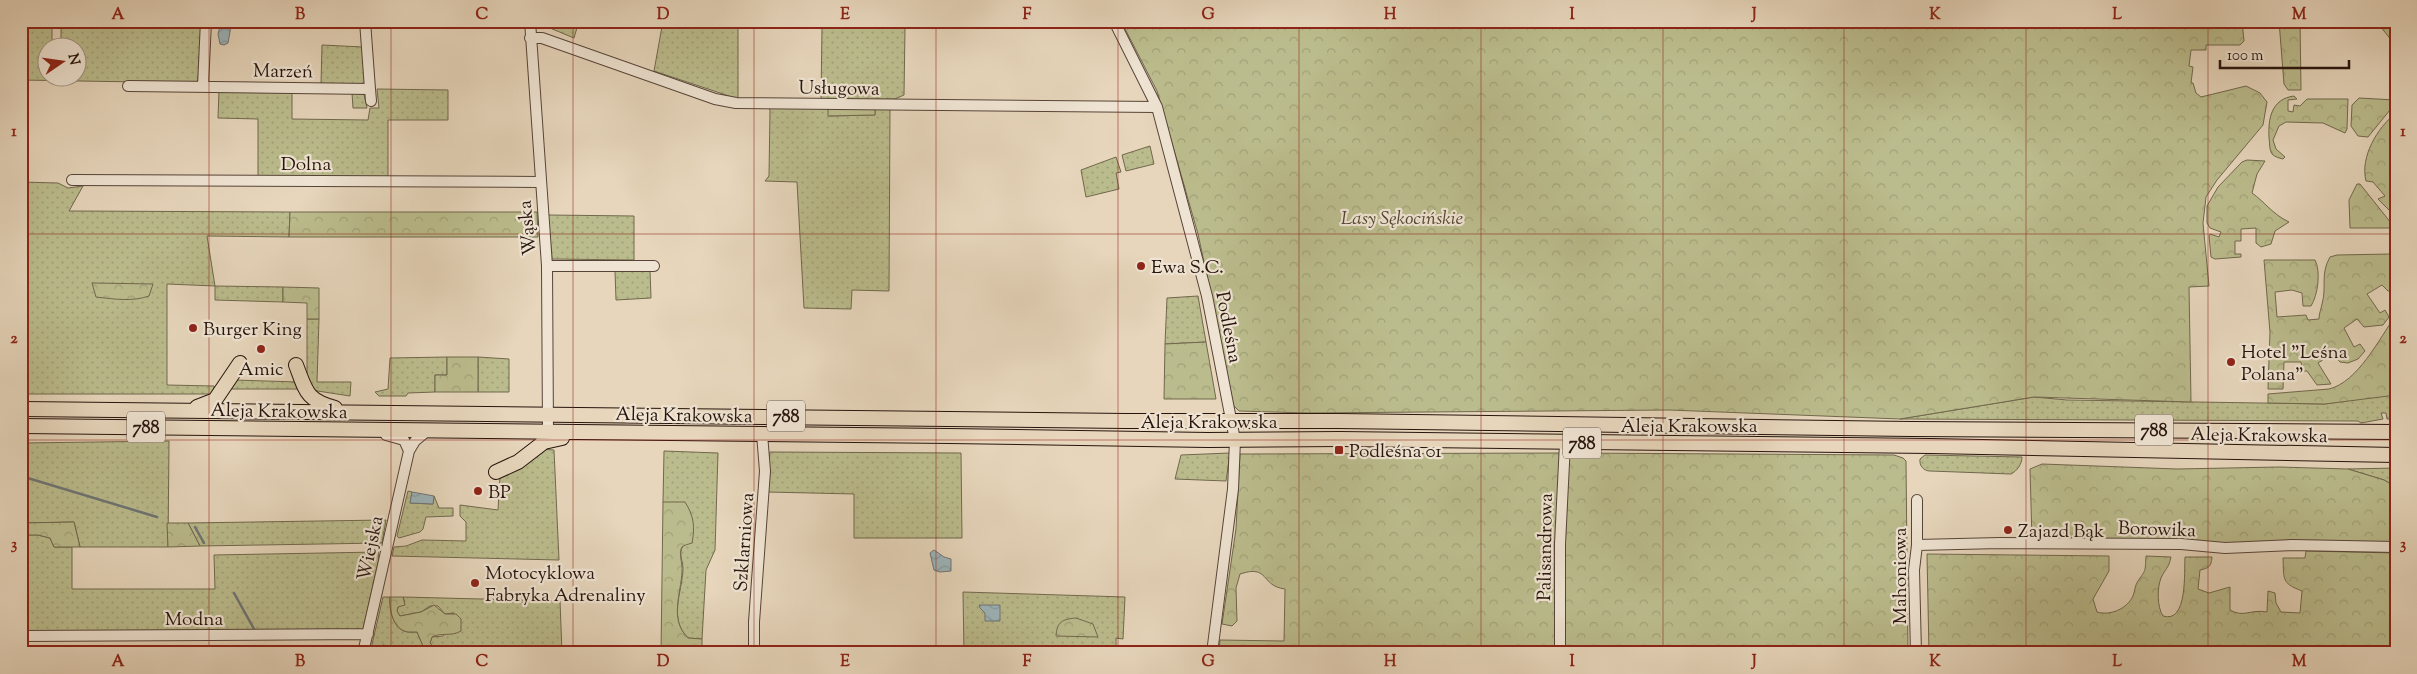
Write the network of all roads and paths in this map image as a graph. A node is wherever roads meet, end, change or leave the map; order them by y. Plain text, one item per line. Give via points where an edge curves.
1 (206, 21) edge
2 (365, 21) edge
3 (530, 21) edge
4 (1114, 21) edge
5 (530, 38) junction
6 (128, 86) dead end
7 (203, 86) junction
8 (370, 89) junction
9 (371, 101) dead end
10 (1157, 106) junction
11 (72, 180) dead end
12 (540, 182) junction
13 (547, 266) junction
14 (654, 266) dead end
15 (240, 364) dead end
16 (296, 365) dead end
17 (21, 409) edge
18 (180, 411) junction
19 (350, 413) junction
20 (548, 414) junction
21 (1230, 420) junction
22 (21, 426) edge
23 (361, 430) junction
24 (427, 431) junction
25 (548, 432) junction
26 (585, 432) junction
27 (2396, 432) edge
28 (762, 434) junction
29 (1234, 440) junction
30 (1565, 443) junction
31 (409, 451) junction
32 (2396, 455) edge
33 (496, 472) dead end
34 (1917, 500) dead end
35 (1917, 545) junction
36 (2396, 547) edge
37 (368, 634) junction
38 (21, 636) edge
39 (363, 653) edge
40 (754, 653) edge
41 (1212, 653) edge
42 (1560, 653) edge
43 (1916, 653) edge

1 - 7 street
2 - 8 street
3 - 5 street, Wąska
4 - 10 street, Podleśna
5 - 10 street, Usługowa via 542,38 715,98 736,102
5 - 12 street, Wąska
6 - 7 street, Marzeń
7 - 8 street, Marzeń
8 - 9 street
10 - 21 street, Podleśna via 1207,296
11 - 12 street, Dolna
12 - 13 street, Wąska
13 - 14 street
13 - 20 street, Wąska
15 - 18 main road via 215,400
16 - 19 main road via 310,398
17 - 18 main road, Aleja Krakowska / 788
18 - 19 main road, Aleja Krakowska / 788
19 - 20 main road, Aleja Krakowska / 788
20 - 21 main road, Aleja Krakowska / 788
20 - 25 street, Wąska
21 - 27 main road, Aleja Krakowska / 788
21 - 29 street, Podleśna
22 - 23 main road, Aleja Krakowska / 788
23 - 24 main road, Aleja Krakowska / 788
23 - 31 street via 401,438
24 - 25 main road, Aleja Krakowska / 788
24 - 31 street, Wiejska
25 - 26 main road, Aleja Krakowska / 788
26 - 28 main road, Aleja Krakowska / 788
26 - 33 main road via 544,442 518,462
28 - 29 main road, Aleja Krakowska / 788
28 - 40 street, Szklarniowa via 765,471
29 - 30 main road, Aleja Krakowska / 788
29 - 41 street, Podleśna via 1232,499
30 - 32 main road, Aleja Krakowska / 788
30 - 42 street, Palisandrowa via 1560,544
31 - 37 street, Wiejska
34 - 35 street, Mahoniowa
35 - 36 street, Borowika
35 - 43 street, Mahoniowa via 1914,570
37 - 38 street, Modna
37 - 39 street, Wiejska

